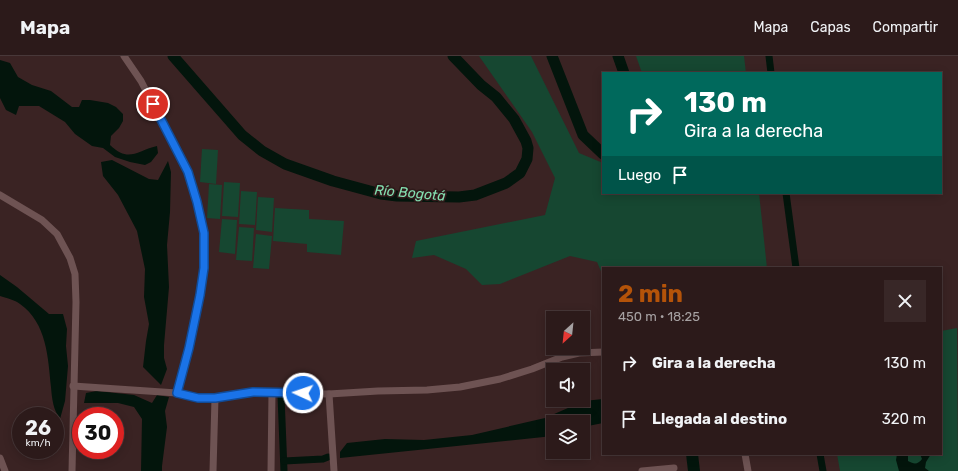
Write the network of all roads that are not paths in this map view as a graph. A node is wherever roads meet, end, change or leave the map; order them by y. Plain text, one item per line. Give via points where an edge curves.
1 (124, 56) edge
2 (0, 195) edge
3 (602, 352) edge
4 (73, 386) junction
5 (272, 392) junction
6 (177, 393) junction
7 (330, 394) junction
8 (215, 398) junction
9 (745, 455) edge
10 (0, 458) edge
11 (674, 468) dead end
12 (5, 471) edge
13 (72, 471) edge
14 (213, 471) edge
15 (271, 471) edge
16 (334, 471) edge
17 (642, 471) edge
18 (748, 471) edge

1 - 6 street via 141,81 188,172 204,233 204,268 200,295
2 - 4 street via 42,220 57,234 70,258 75,274 76,302
3 - 7 street via 562,356 500,379 460,386
4 - 6 street
4 - 13 street
5 - 7 street
5 - 8 street
5 - 15 street
6 - 8 street via 198,398
7 - 16 street
8 - 14 street
9 - 18 street
10 - 12 street
11 - 17 street

